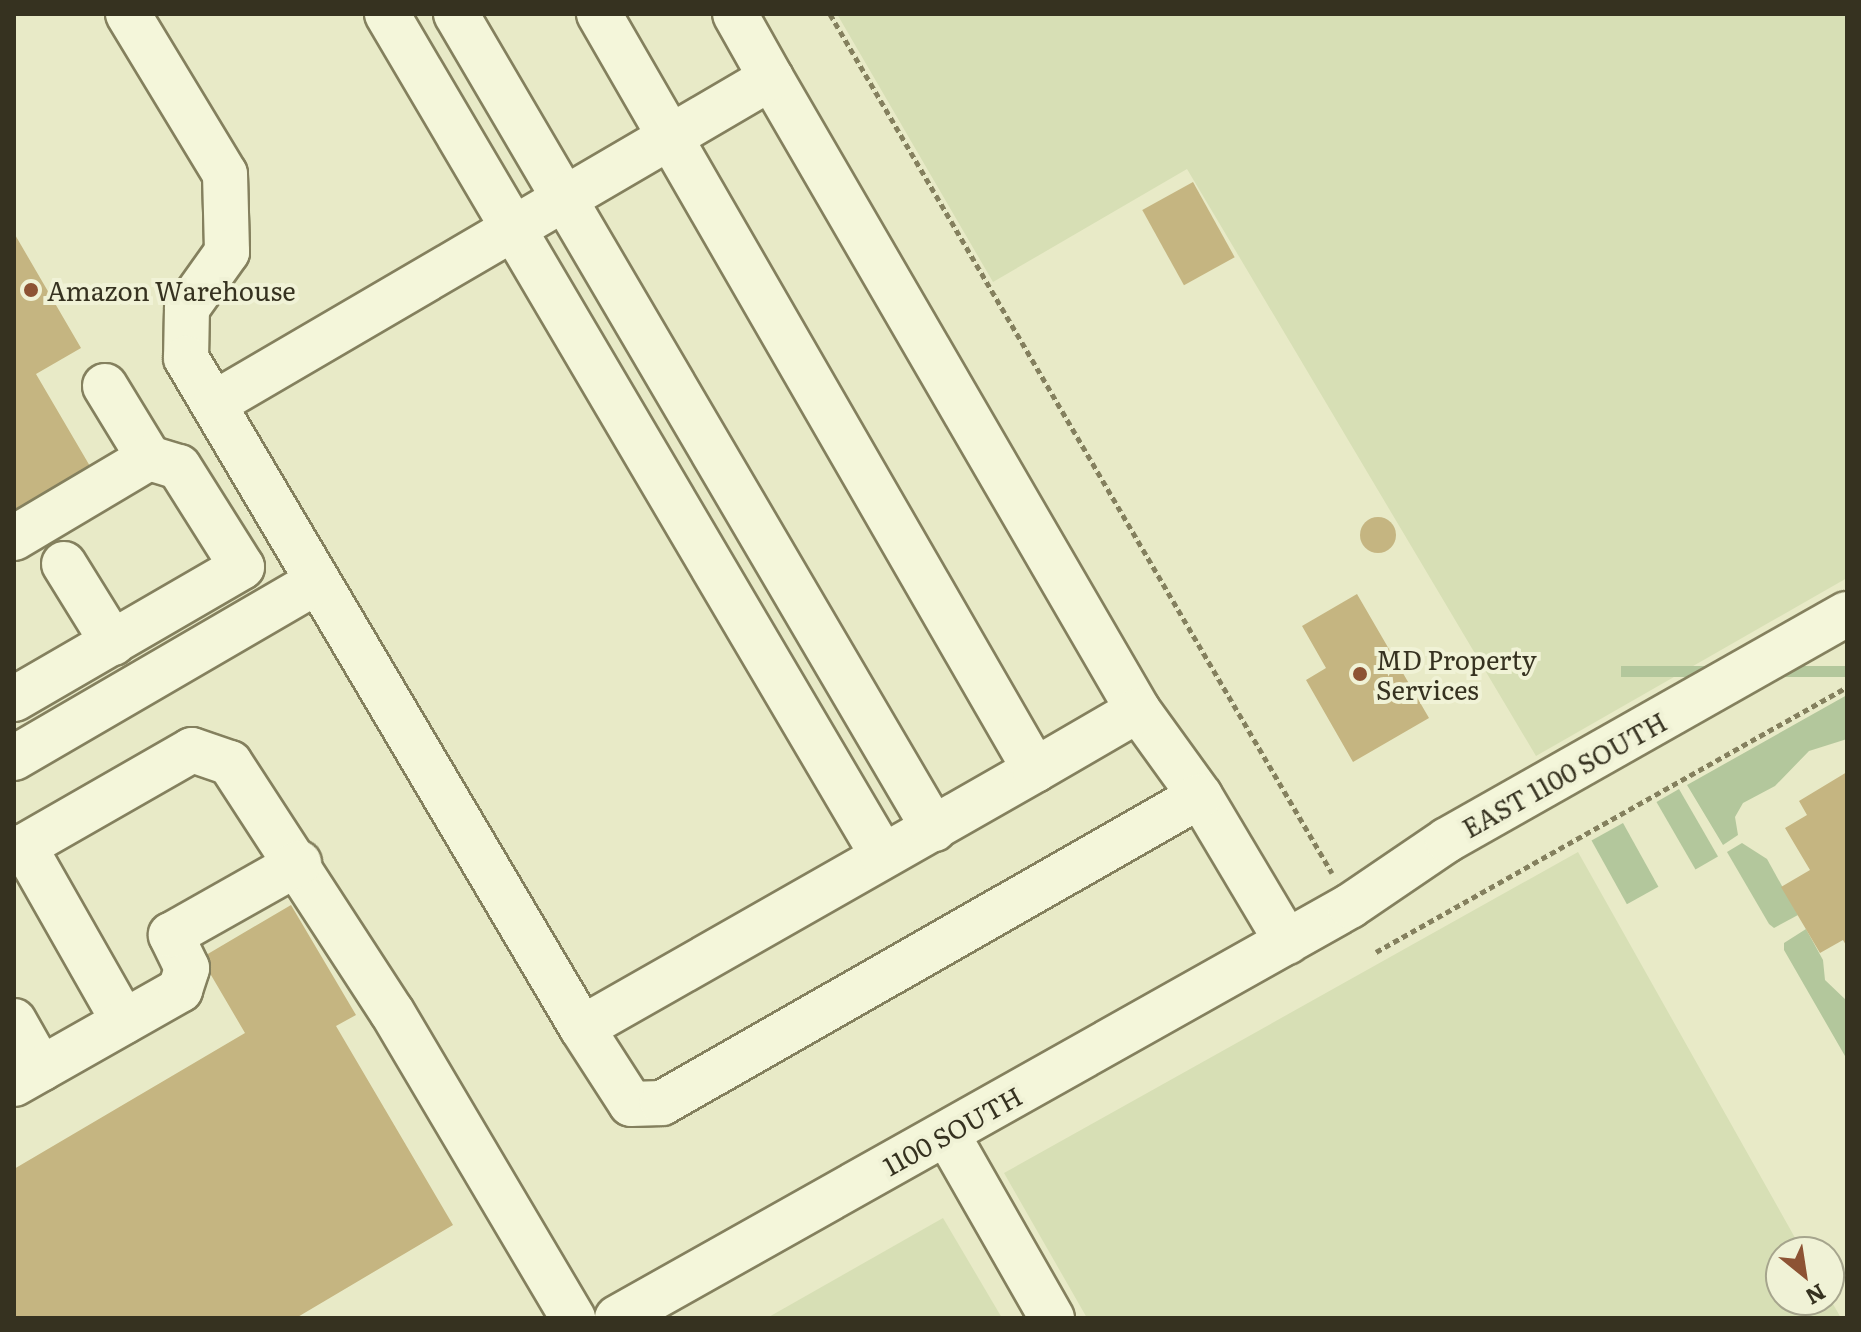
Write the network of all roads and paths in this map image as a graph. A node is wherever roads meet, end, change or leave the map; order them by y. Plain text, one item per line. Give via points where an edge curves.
1 (128, 14) edge
2 (387, 14) edge
3 (456, 14) edge
4 (599, 14) edge
5 (735, 14) edge
6 (830, 14) edge
7 (771, 78) junction
8 (669, 137) junction
9 (566, 199) junction
10 (514, 230) junction
11 (105, 386) dead end
12 (215, 403) junction
13 (149, 458) junction
14 (14, 538) edge
15 (64, 564) dead end
16 (317, 582) junction
17 (1847, 614) edge
18 (113, 643) junction
19 (1847, 687) edge
20 (14, 699) edge
21 (1138, 710) junction
22 (14, 758) edge
23 (1035, 770) junction
24 (1200, 796) junction
25 (934, 829) junction
26 (19, 849) edge
27 (883, 856) junction
28 (299, 863) junction
29 (1334, 877) dead end
30 (1287, 942) junction
31 (1376, 952) dead end
32 (14, 1021) edge
33 (124, 1022) junction
34 (582, 1028) junction
35 (28, 1076) edge
36 (947, 1134) junction
37 (573, 1318) edge
38 (617, 1318) edge
39 (1052, 1318) edge

1 - 12 street via 225,174 227,252 187,308 186,358
2 - 10 street
3 - 9 street
4 - 8 street
5 - 7 street
6 - 29 path
7 - 8 street
7 - 21 street
8 - 9 street
8 - 23 street
9 - 10 street
9 - 25 street
10 - 12 street
10 - 27 street
11 - 13 street
12 - 16 street
13 - 14 street
13 - 18 street via 179,467 242,567
15 - 18 street
16 - 22 street
16 - 34 street
17 - 30 street, EAST 1100 SOUTH via 1447,840
18 - 20 street
19 - 31 path
21 - 23 street
21 - 24 street
23 - 25 street
24 - 30 street
24 - 34 street via 662,1103 631,1104
25 - 27 street
26 - 28 street via 192,750 230,763
26 - 33 street
27 - 34 street
28 - 33 street via 171,935 187,968 180,990
28 - 37 street
30 - 36 street, 1100 SOUTH
32 - 35 street
33 - 35 street
36 - 38 street, 1100 SOUTH
36 - 39 street

